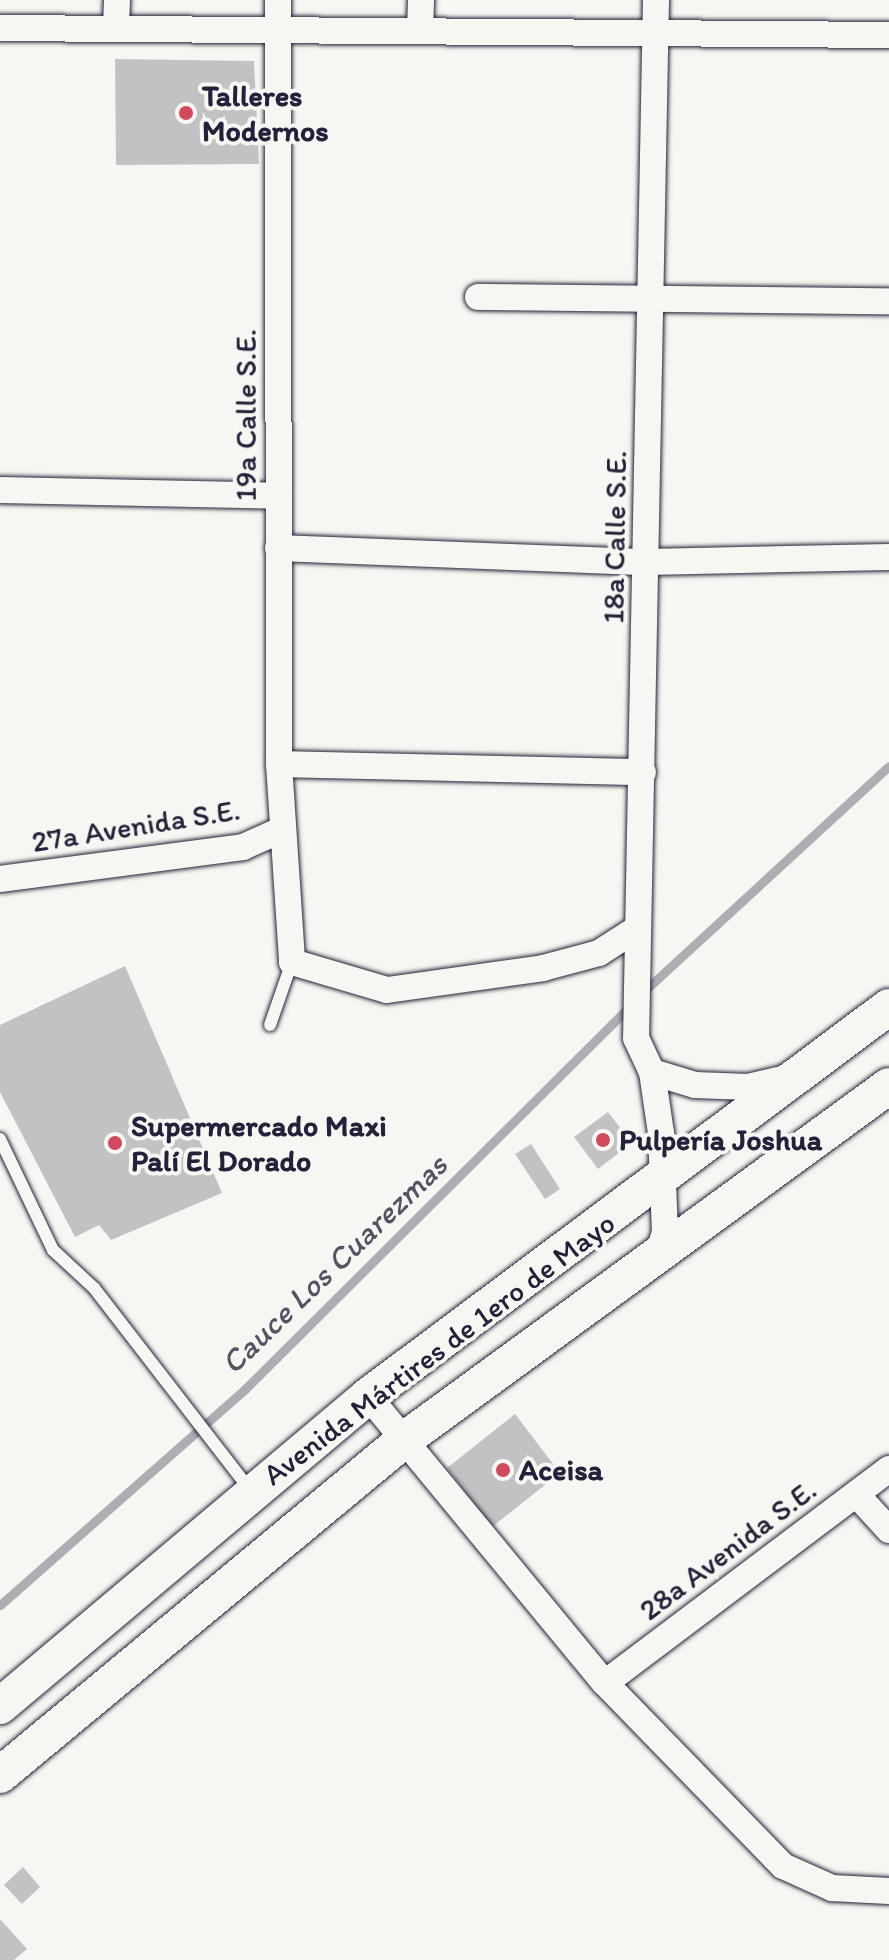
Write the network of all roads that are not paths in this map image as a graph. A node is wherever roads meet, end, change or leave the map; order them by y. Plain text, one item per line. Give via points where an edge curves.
1 (117, 0) edge
2 (278, 0) edge
3 (421, 0) edge
4 (656, 0) edge
5 (0, 28) edge
6 (116, 28) junction
7 (278, 29) junction
8 (420, 30) junction
9 (656, 33) junction
10 (889, 35) edge
11 (478, 297) dead end
12 (652, 300) junction
13 (889, 301) edge
14 (0, 490) edge
15 (278, 496) junction
16 (278, 548) junction
17 (889, 557) edge
18 (647, 562) junction
19 (279, 764) junction
20 (643, 772) junction
21 (281, 830) junction
22 (0, 879) edge
23 (637, 939) junction
24 (292, 962) junction
25 (889, 1007) edge
26 (270, 1025) dead end
27 (652, 1072) junction
28 (798, 1075) junction
29 (889, 1086) edge
30 (0, 1139) edge
31 (663, 1177) junction
32 (657, 1258) junction
33 (368, 1396) junction
34 (404, 1440) junction
35 (889, 1469) edge
36 (241, 1479) junction
37 (856, 1494) junction
38 (889, 1530) edge
39 (100, 1616) junction
40 (136, 1657) junction
41 (605, 1683) junction
42 (0, 1706) edge
43 (0, 1775) edge
44 (889, 1891) edge

1 - 6 street
2 - 7 street, 19a Calle S.E.
3 - 8 street
4 - 9 street, 18a Calle S.E.
5 - 6 street
6 - 7 street
7 - 8 street
7 - 15 street, 19a Calle S.E.
8 - 9 street
9 - 10 street
9 - 12 street, 18a Calle S.E.
11 - 12 street
12 - 13 street
12 - 18 street, 18a Calle S.E.
14 - 15 street
15 - 16 street, 19a Calle S.E.
16 - 18 street
16 - 19 street, 19a Calle S.E.
17 - 18 street
18 - 20 street, 18a Calle S.E.
19 - 20 street
19 - 21 street, 19a Calle S.E.
20 - 23 street, 18a Calle S.E.
21 - 22 street, 27a Avenida S.E. via 243,847
21 - 24 street, 19a Calle S.E.
23 - 24 street via 543,968 387,990
23 - 27 street, 18a Calle S.E. via 636,1027
24 - 26 lane
25 - 28 main road, Avenida Mártires de 1ero de Mayo
27 - 28 street via 695,1085 748,1087
27 - 31 street, 18a Calle S.E.
28 - 31 main road, Avenida Mártires de 1ero de Mayo
29 - 32 main road, Avenida Mártires de 1ero de Mayo
30 - 36 lane via 53,1250 94,1288
31 - 32 street, 18a Calle S.E. via 665,1232
31 - 33 main road, Avenida Mártires de 1ero de Mayo
32 - 34 main road, Avenida Mártires de 1ero de Mayo
33 - 34 street
33 - 36 main road, Avenida Mártires de 1ero de Mayo
34 - 40 main road, Avenida Mártires de 1ero de Mayo
34 - 41 street
35 - 37 street, 28a Avenida S.E.
36 - 39 main road, Avenida Mártires de 1ero de Mayo
37 - 38 street
37 - 41 street, 28a Avenida S.E.
39 - 40 main road
39 - 42 main road, Avenida Mártires de 1ero de Mayo
40 - 43 main road, Avenida Mártires de 1ero de Mayo
41 - 44 street via 783,1866 832,1888

